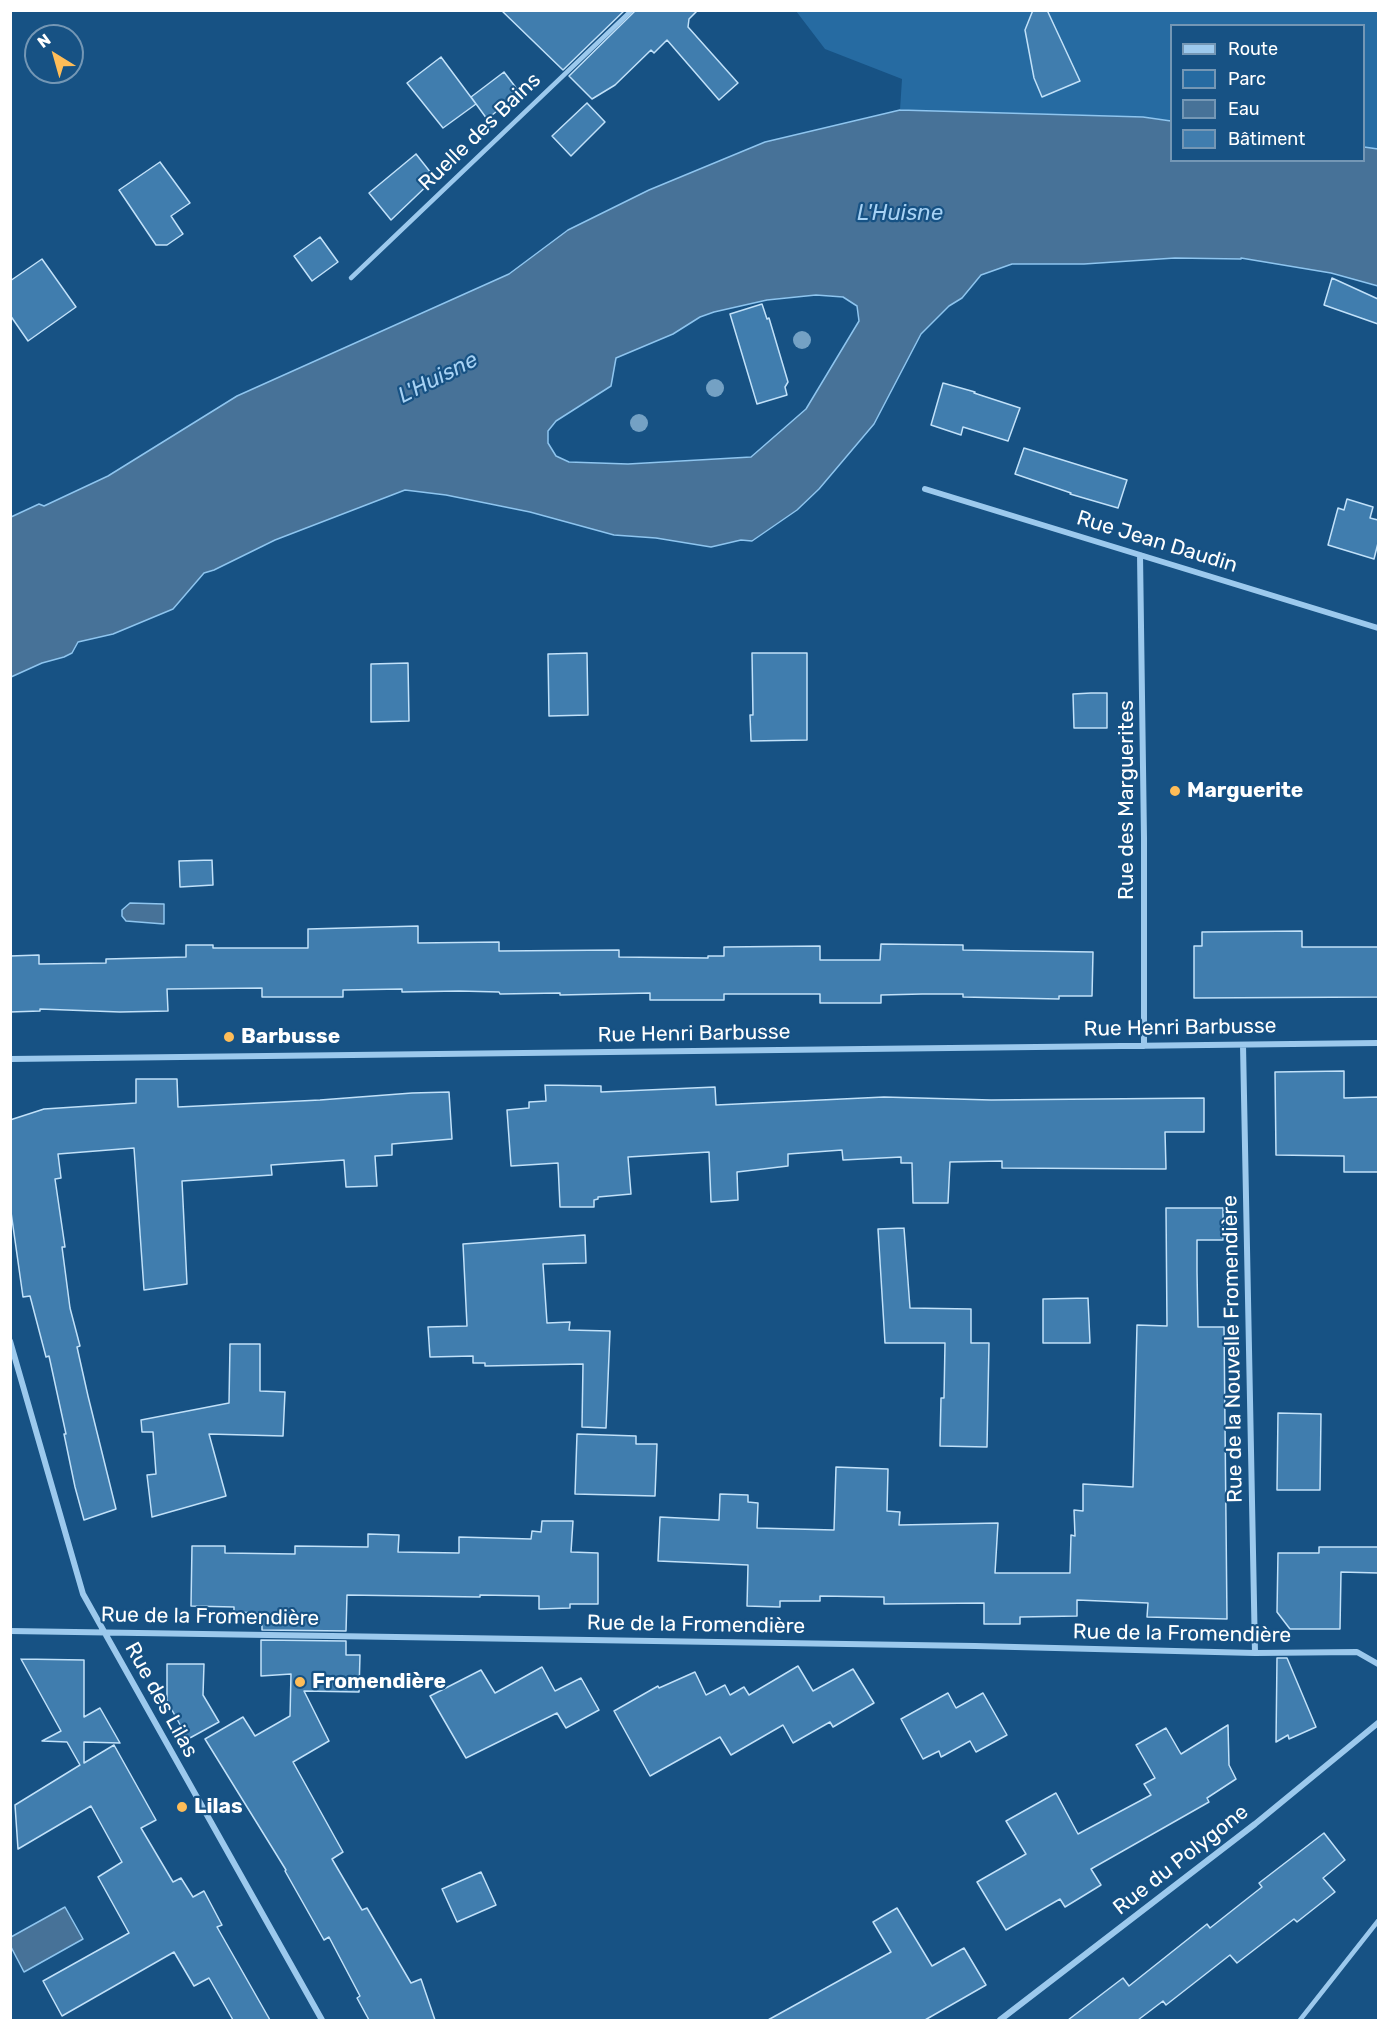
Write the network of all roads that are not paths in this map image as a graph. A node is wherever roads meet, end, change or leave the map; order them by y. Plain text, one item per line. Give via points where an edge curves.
1 (632, 10) edge
2 (351, 278) dead end
3 (925, 489) dead end
4 (1140, 555) junction
5 (1378, 628) edge
6 (1378, 1043) edge
7 (1243, 1045) junction
8 (1144, 1046) junction
9 (10, 1059) edge
10 (10, 1341) edge
11 (10, 1631) edge
12 (104, 1632) junction
13 (1255, 1653) junction
14 (1378, 1664) edge
15 (1378, 1723) edge
16 (1378, 1921) edge
17 (322, 2020) edge
18 (1000, 2020) edge
19 (1300, 2020) edge

1 - 2 lane, Ruelle des Bains
3 - 4 street, Rue Jean Daudin
4 - 5 street, Rue Jean Daudin
4 - 8 street, Rue des Marguerites
6 - 7 street, Rue Henri Barbusse
7 - 8 street, Rue Henri Barbusse
7 - 13 street, Rue de la Nouvelle Fromendière
8 - 9 street, Rue Henri Barbusse
10 - 12 street, Rue des Lilas via 83,1594
11 - 12 street, Rue de la Fromendière
12 - 13 street, Rue de la Fromendière
12 - 17 street, Rue des Lilas
13 - 14 street, Rue de la Fromendière via 1357,1652
15 - 18 street, Rue du Polygone via 1255,1824
16 - 19 lane

